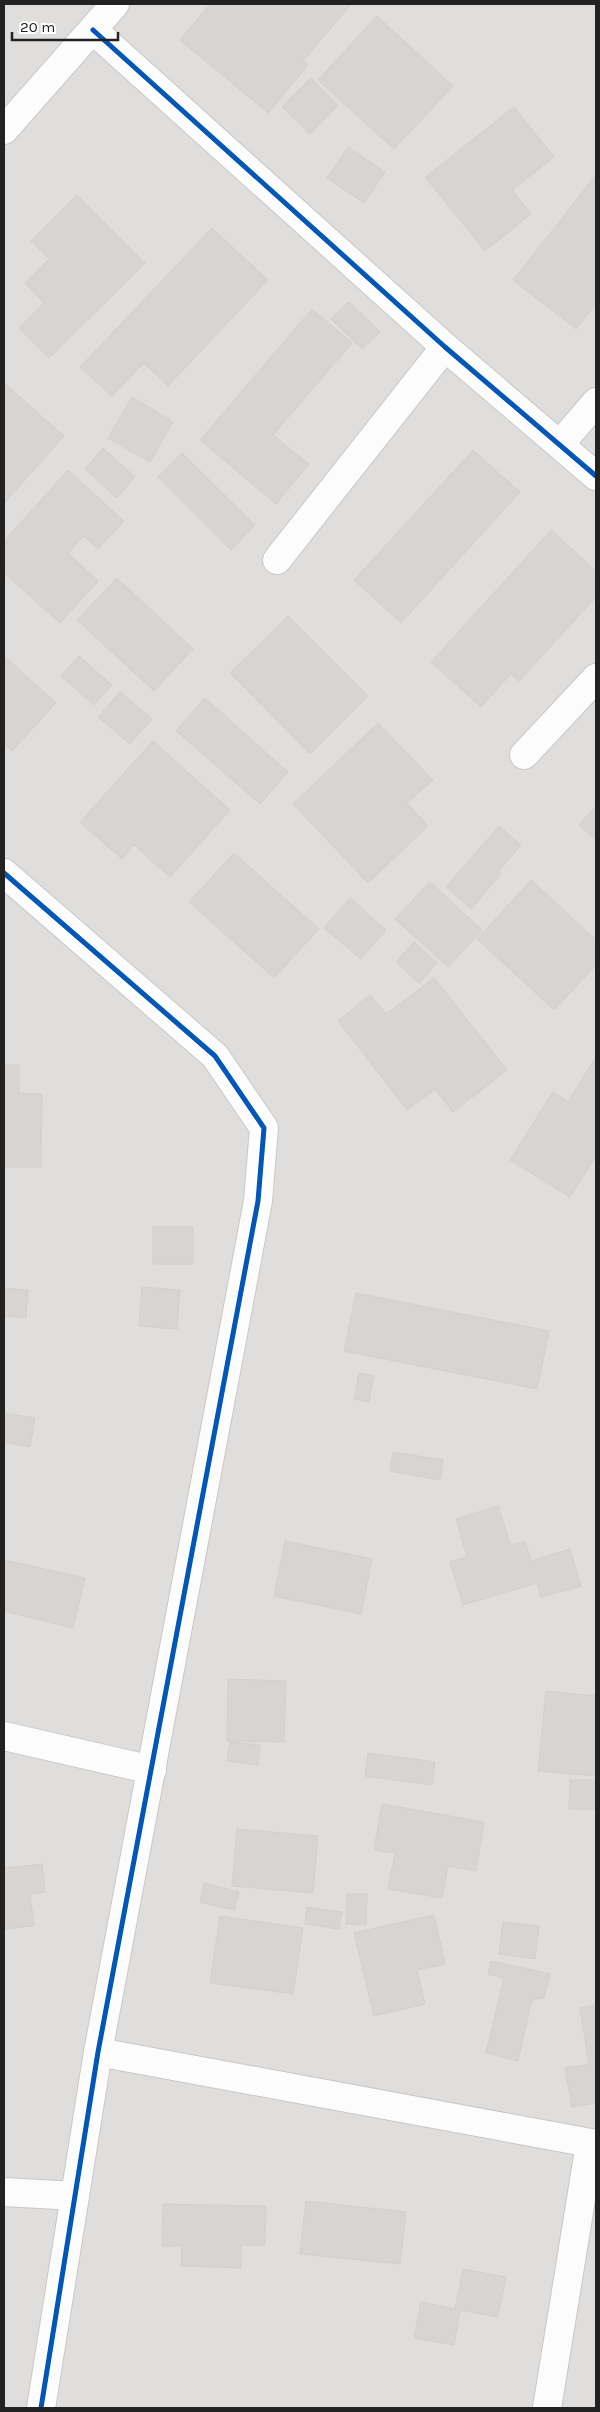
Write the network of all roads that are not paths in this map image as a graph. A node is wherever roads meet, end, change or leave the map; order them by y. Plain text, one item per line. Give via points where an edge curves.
1 (115, 4) edge
2 (93, 30) junction
3 (4, 130) edge
4 (445, 347) junction
5 (596, 402) edge
6 (561, 443) junction
7 (596, 476) edge
8 (277, 560) dead end
9 (596, 678) edge
10 (524, 755) dead end
11 (4, 873) edge
12 (4, 1736) edge
13 (152, 1770) junction
14 (98, 2052) junction
15 (593, 2144) edge
16 (4, 2192) edge
17 (75, 2196) junction
18 (41, 2408) edge
19 (547, 2408) edge

1 - 2 street
2 - 3 street
2 - 4 street
4 - 6 street
4 - 8 street
5 - 6 street
6 - 7 street
9 - 10 street
11 - 13 street via 215,1056 264,1128 258,1201
12 - 13 street
13 - 14 street
14 - 15 street
14 - 17 street
15 - 19 street
16 - 17 street
17 - 18 street

